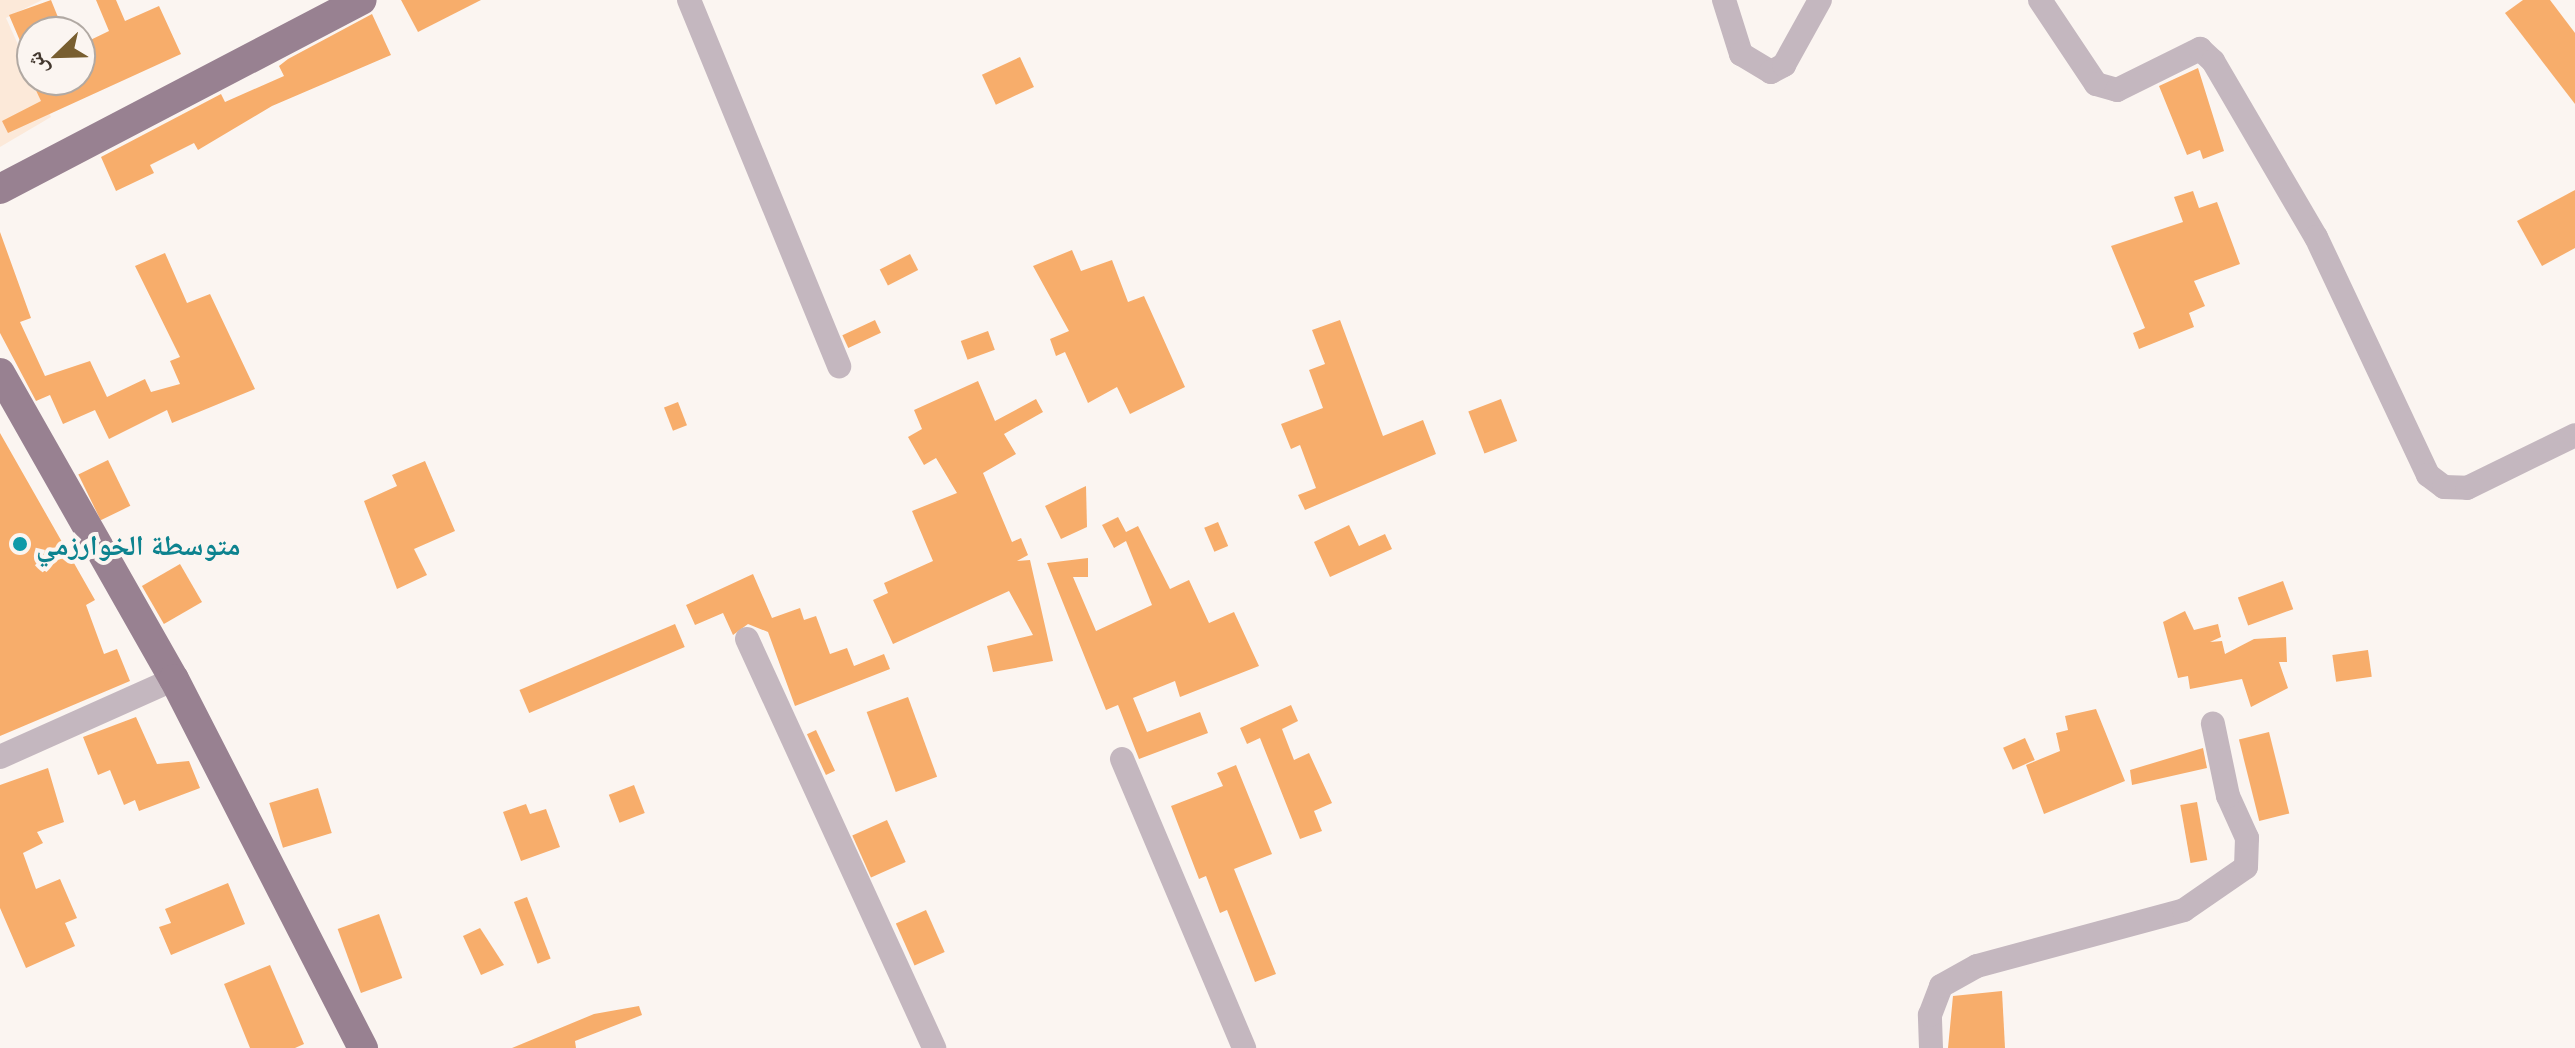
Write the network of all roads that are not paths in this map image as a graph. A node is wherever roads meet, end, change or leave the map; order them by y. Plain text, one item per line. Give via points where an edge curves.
1 (362, 0) edge
2 (689, 0) edge
3 (1724, 0) edge
4 (1820, 0) edge
5 (2040, 0) edge
6 (0, 189) edge
7 (839, 366) dead end
8 (0, 373) edge
9 (2575, 435) edge
10 (747, 639) dead end
11 (174, 679) junction
12 (2213, 724) dead end
13 (0, 757) edge
14 (1122, 759) dead end
15 (363, 1048) edge
16 (934, 1048) edge
17 (1244, 1048) edge
18 (1931, 1048) edge

1 - 6 main road
2 - 7 street
3 - 4 street via 1741,54 1771,72 1784,65
5 - 9 street via 2096,84 2117,90 2200,49 2213,61 2358,318 2428,475 2444,487 2467,488
8 - 11 main road
10 - 16 street
11 - 13 street
11 - 15 main road
12 - 18 street via 2228,796 2247,838 2246,867 2184,910 1977,966 1941,986 1930,1015
14 - 17 street

